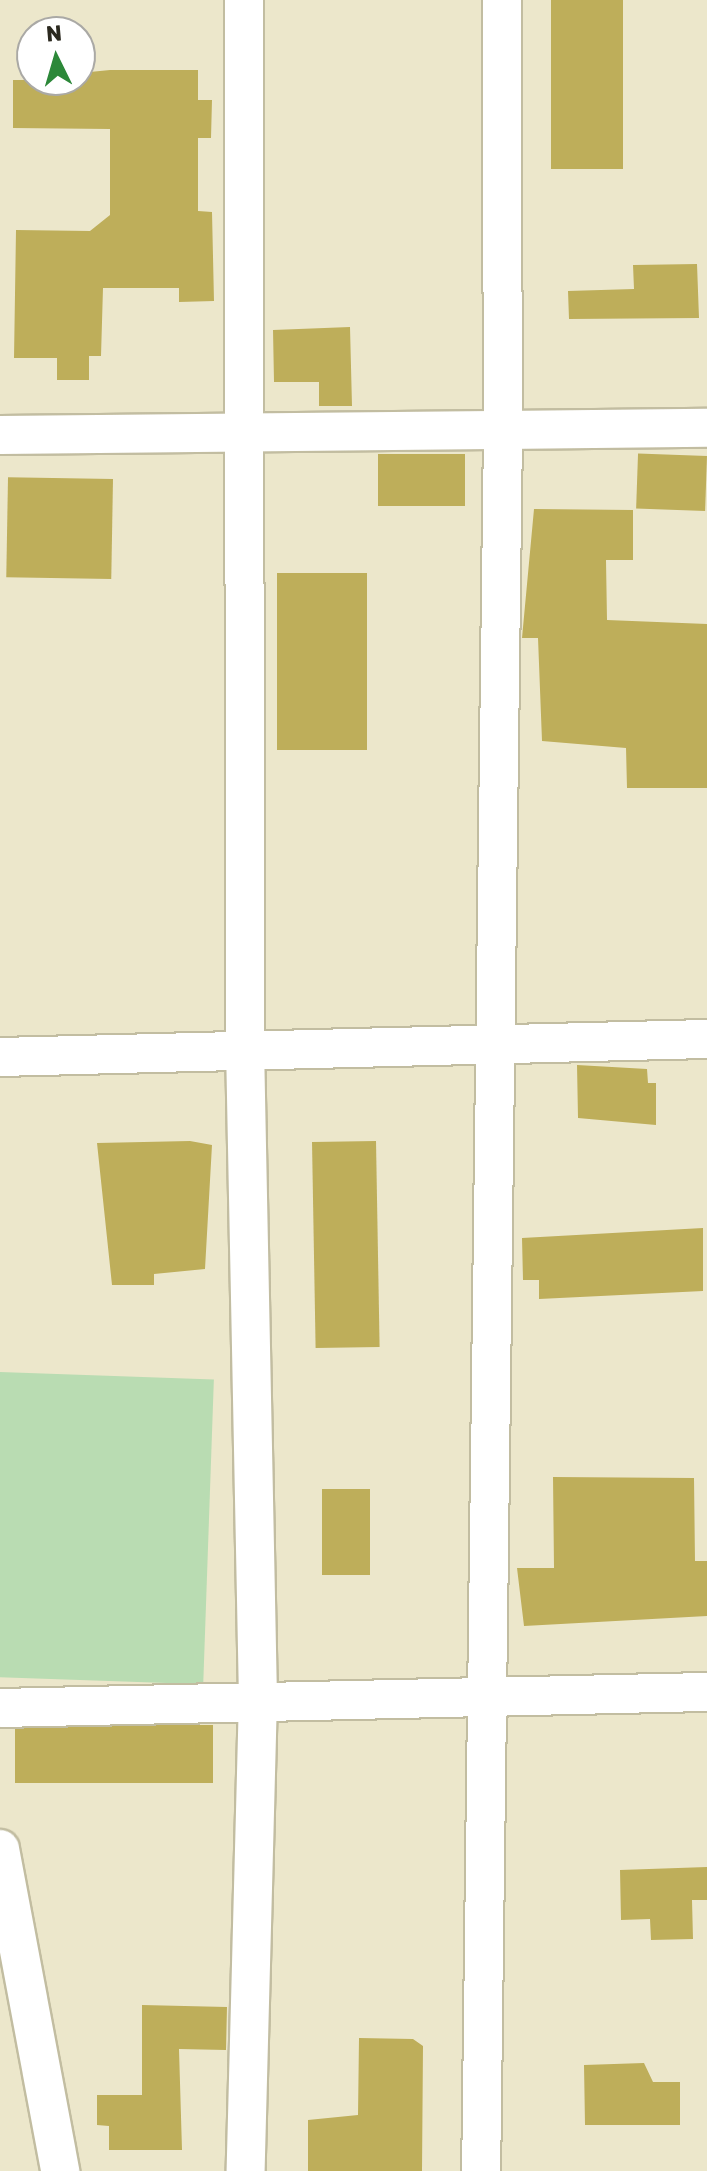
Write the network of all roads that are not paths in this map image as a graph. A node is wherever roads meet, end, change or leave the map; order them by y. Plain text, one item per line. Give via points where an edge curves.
1 (244, 0) edge
2 (502, 0) edge
3 (707, 428) edge
4 (503, 430) junction
5 (243, 432) junction
6 (0, 435) edge
7 (707, 1039) edge
8 (494, 1045) junction
9 (245, 1046) junction
10 (0, 1057) edge
11 (485, 1691) junction
12 (707, 1692) edge
13 (258, 1697) junction
14 (0, 1708) edge
15 (0, 1849) edge
16 (60, 2171) edge
17 (246, 2171) edge
18 (481, 2171) edge

1 - 5 street
2 - 4 street
3 - 4 street
4 - 5 street
4 - 8 street
5 - 6 street
5 - 9 street
7 - 8 street
8 - 9 street
8 - 11 street
9 - 10 street
9 - 13 street
11 - 12 street
11 - 13 street
11 - 18 street
13 - 14 street
13 - 17 street
15 - 16 street

